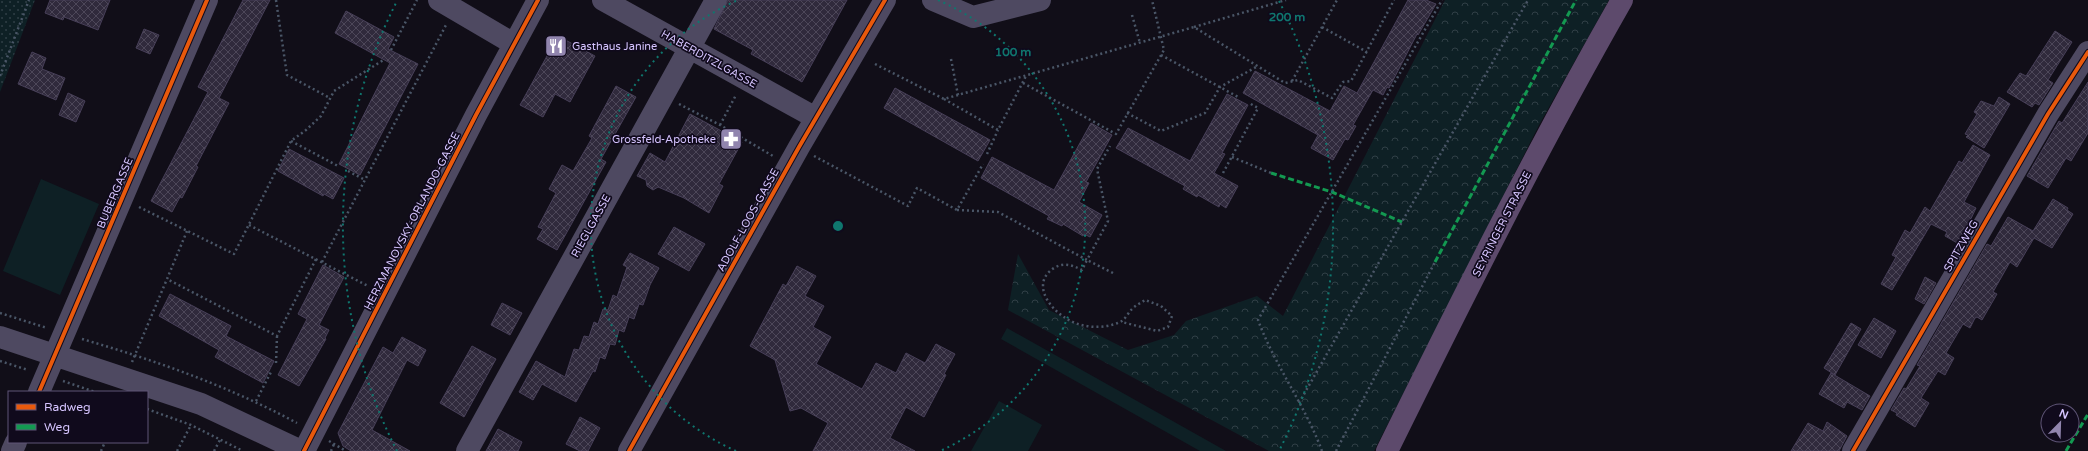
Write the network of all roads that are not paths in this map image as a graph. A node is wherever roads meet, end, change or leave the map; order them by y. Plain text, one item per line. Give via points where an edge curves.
1 (207, 0) edge
2 (538, 0) edge
3 (603, 0) edge
4 (716, 0) edge
5 (885, 0) edge
6 (933, 0) edge
7 (1040, 0) edge
8 (1622, 0) edge
9 (447, 4) edge
10 (514, 44) junction
11 (689, 48) junction
12 (2088, 52) edge
13 (816, 118) junction
14 (0, 337) edge
15 (56, 355) junction
16 (39, 391) edge
17 (302, 451) edge
18 (467, 451) edge
19 (629, 451) edge
20 (1387, 451) edge
21 (1853, 451) edge

1 - 15 street, BUBERGASSE
2 - 10 street, HERZMANOVSKY-ORLANDO-GASSE
3 - 11 street, HABERDITZLGASSE
4 - 11 street, RIEGLGASSE
5 - 13 street, ADOLF-LOOS-GASSE
6 - 7 street via 973,17
8 - 20 main road, SEYRINGER STRASSE via 1584,66
9 - 10 street
10 - 17 street, HERZMANOVSKY-ORLANDO-GASSE
11 - 13 street, HABERDITZLGASSE
11 - 18 street, RIEGLGASSE
12 - 21 street, SPITZWEG via 2048,114
13 - 19 street, ADOLF-LOOS-GASSE
14 - 15 street
15 - 16 street, BUBERGASSE
15 - 17 street via 201,404

